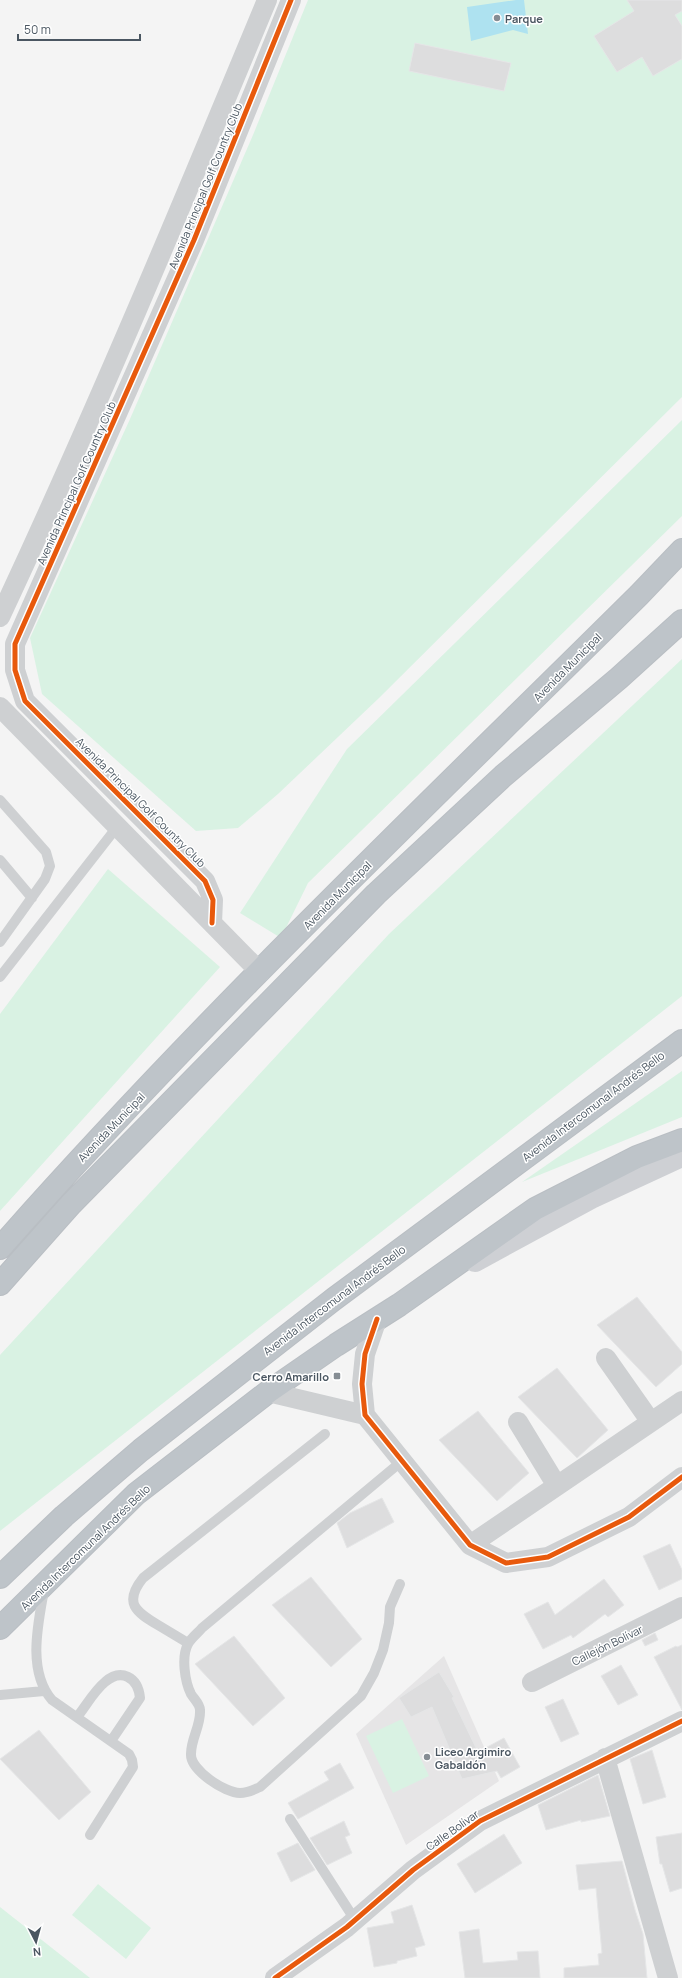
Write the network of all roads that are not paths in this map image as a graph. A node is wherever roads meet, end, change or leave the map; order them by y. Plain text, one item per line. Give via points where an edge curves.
1 (267, 0) edge
2 (291, 0) edge
3 (682, 550) edge
4 (0, 617) edge
5 (682, 621) edge
6 (0, 707) edge
7 (2, 806) edge
8 (117, 826) junction
9 (0, 860) edge
10 (32, 898) junction
11 (212, 923) junction
12 (2, 935) edge
13 (260, 972) junction
14 (0, 977) edge
15 (682, 1040) edge
16 (682, 1140) edge
17 (682, 1156) edge
18 (0, 1248) edge
19 (0, 1284) edge
20 (399, 1305) junction
21 (377, 1319) junction
22 (606, 1358) dead end
23 (268, 1392) junction
24 (682, 1401) edge
25 (365, 1415) junction
26 (518, 1422) dead end
27 (650, 1422) junction
28 (325, 1434) dead end
29 (402, 1461) junction
30 (682, 1477) edge
31 (557, 1486) junction
32 (470, 1545) junction
33 (8, 1564) edge
34 (0, 1577) edge
35 (400, 1584) dead end
36 (45, 1586) junction
37 (682, 1607) edge
38 (0, 1628) edge
39 (188, 1643) junction
40 (532, 1682) dead end
41 (44, 1691) junction
42 (0, 1695) edge
43 (77, 1717) junction
44 (682, 1721) edge
45 (111, 1741) junction
46 (605, 1758) junction
47 (290, 1819) dead end
48 (90, 1834) dead end
49 (355, 1920) junction
50 (275, 1978) edge
51 (668, 1978) edge

1 - 4 street, Avenida Principal Golf Country Club via 189,188
2 - 11 street, Avenida Principal Golf Country Club via 194,240 15,644 15,670 25,701 205,881 213,900
3 - 13 highway, Avenida Municipal
5 - 19 highway via 503,776 376,894 71,1204
6 - 8 street
7 - 10 lane via 46,852 50,866 46,879
8 - 11 street
8 - 14 lane
9 - 10 lane
10 - 12 lane
11 - 13 street
13 - 18 highway, Avenida Municipal via 57,1183
15 - 33 highway, Avenida Intercomunal Andrés Bello via 291,1332 141,1450
16 - 20 highway via 637,1158 535,1209
17 - 20 main road, Avenida Intercomunal Andrés Bello via 563,1213
20 - 21 highway, Avenida Intercomunal Andrés Bello
21 - 23 highway, Avenida Intercomunal Andrés Bello
21 - 25 street via 365,1354 362,1384
22 - 27 street
23 - 25 street
23 - 36 highway, Avenida Intercomunal Andrés Bello via 136,1494
24 - 27 street
25 - 29 street
26 - 31 street
27 - 31 street
28 - 39 lane via 143,1578 135,1588 133,1605 138,1613
29 - 32 street
29 - 39 lane via 202,1628
30 - 32 street via 629,1518 548,1557 506,1563
31 - 32 street
33 - 34 highway, Avenida Intercomunal Andrés Bello
35 - 39 lane via 390,1607 383,1650 361,1696 260,1787 248,1792 228,1791 201,1773 191,1760 192,1746 200,1724 201,1708 191,1693 185,1672
36 - 38 highway, Avenida Intercomunal Andrés Bello
36 - 41 lane via 37,1639 40,1680
37 - 40 street, Callejón Bolívar
41 - 42 lane
41 - 43 lane via 52,1700
43 - 45 lane
43 - 45 lane via 104,1682 120,1676 131,1677 136,1683 140,1698
44 - 46 street, Calle Bolívar
45 - 48 lane via 129,1754 133,1767
46 - 49 street, Calle Bolívar via 480,1821 413,1870
46 - 51 street
47 - 49 lane
49 - 50 street, Calle Bolívar

